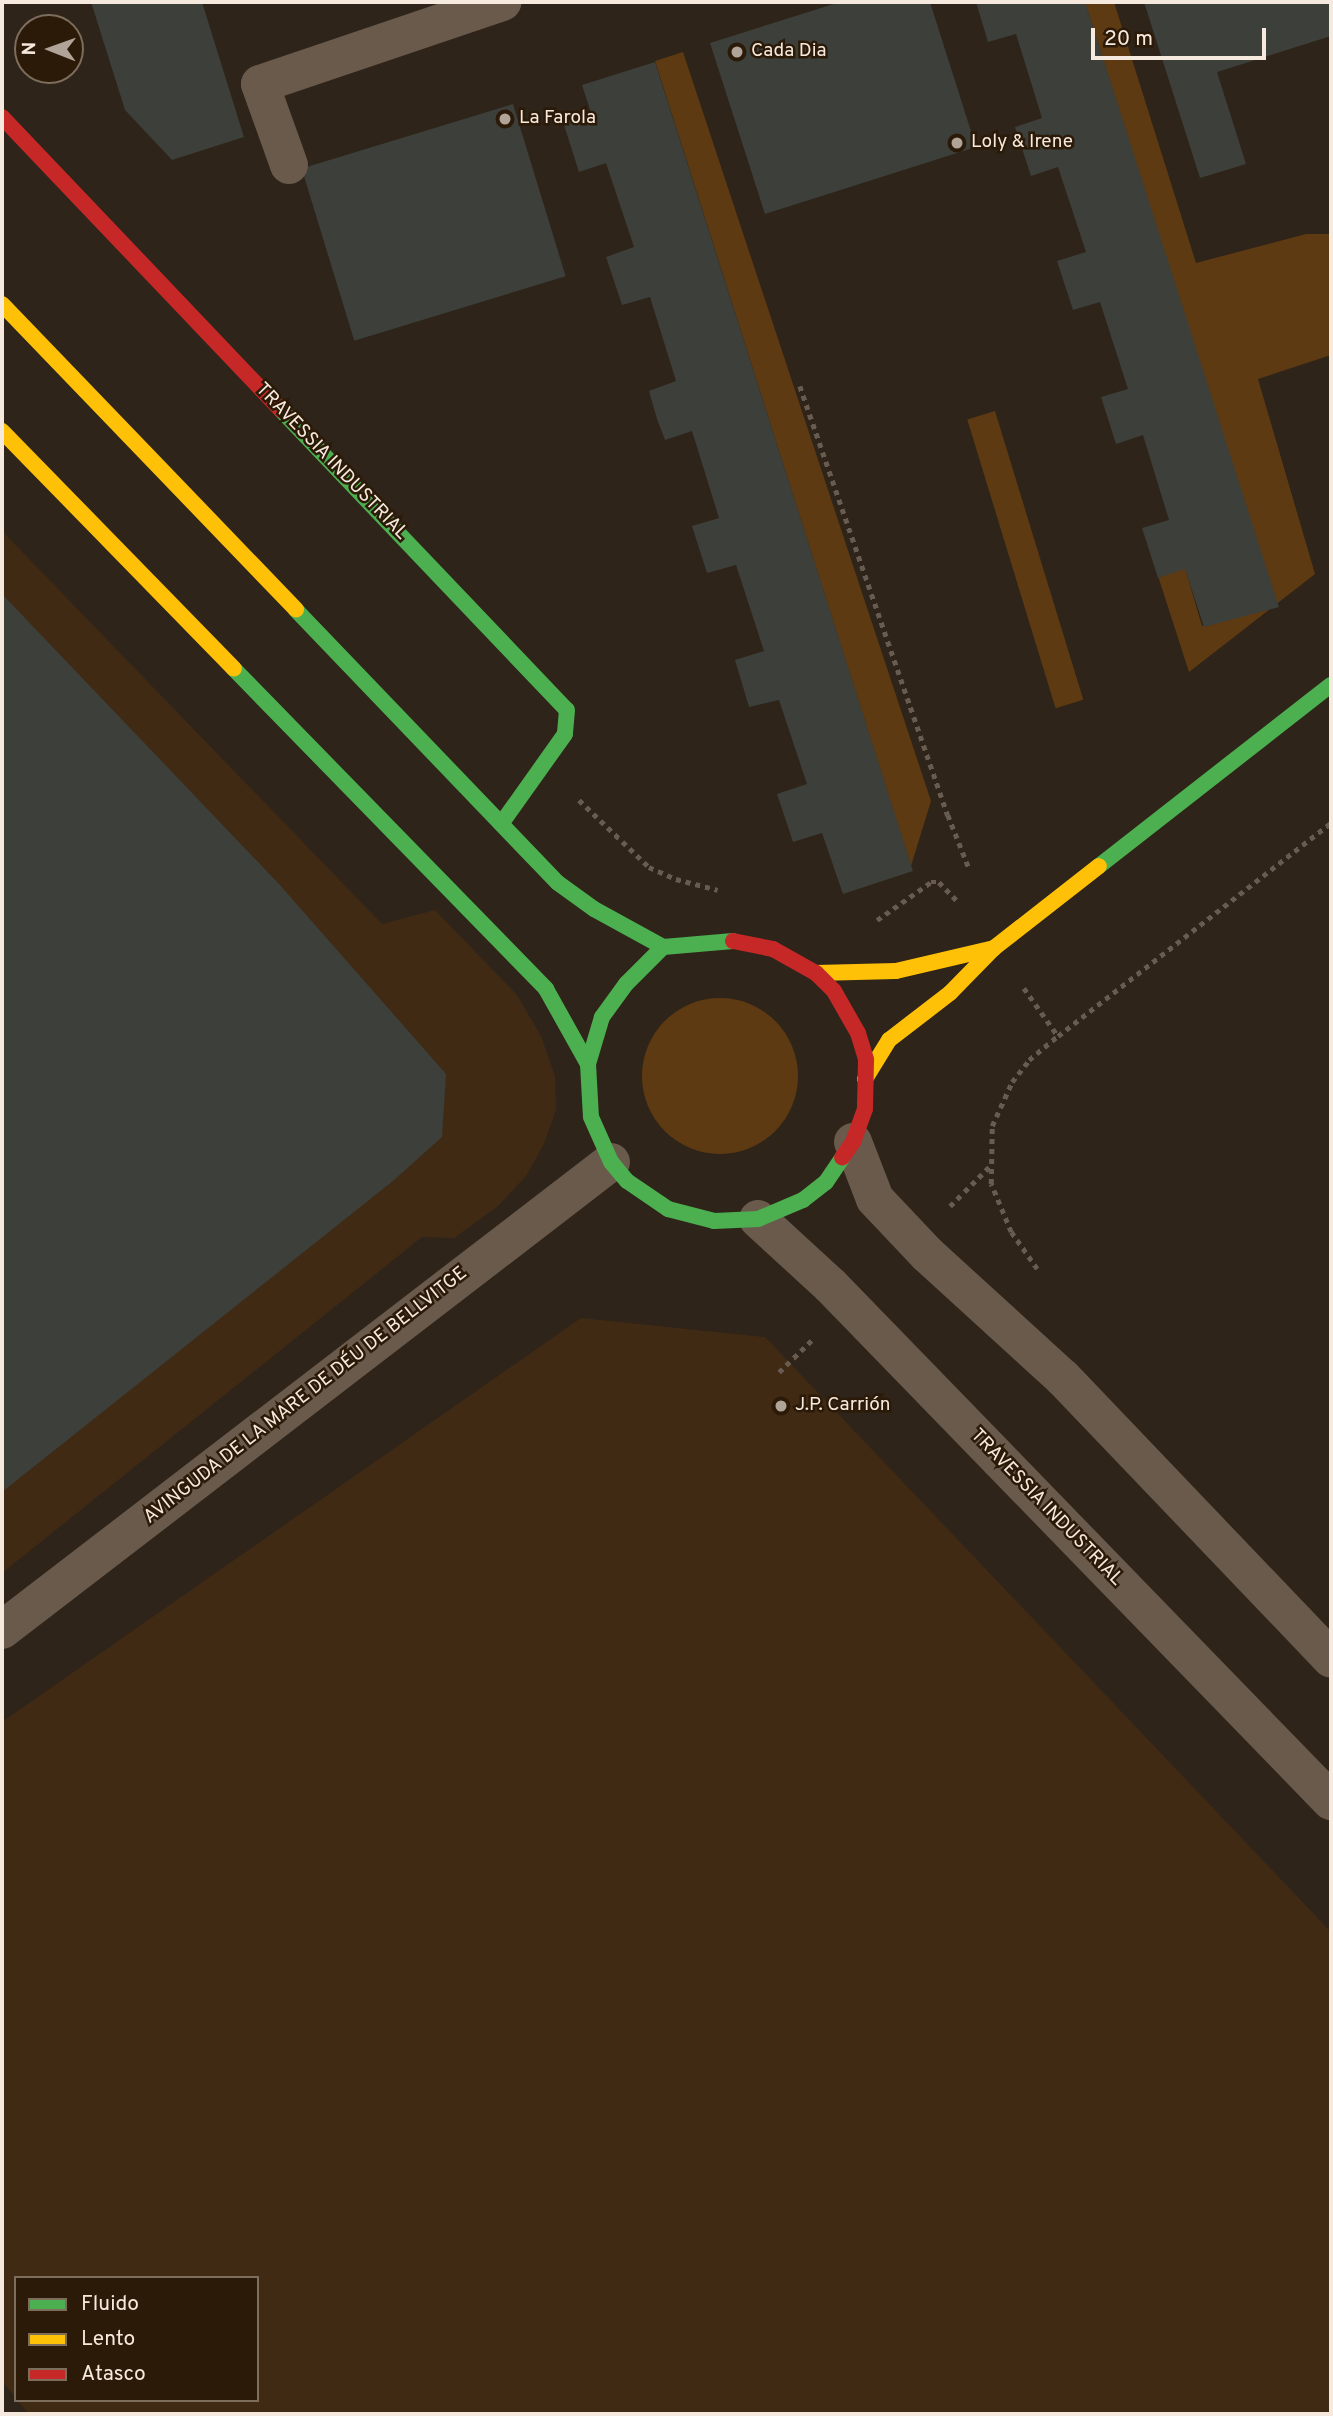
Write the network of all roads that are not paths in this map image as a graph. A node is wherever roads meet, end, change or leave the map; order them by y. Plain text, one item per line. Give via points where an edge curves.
1 (502, 2) edge
2 (2, 117) edge
3 (289, 165) dead end
4 (2, 304) edge
5 (2, 431) edge
6 (1331, 685) edge
7 (501, 824) junction
8 (663, 947) junction
9 (994, 948) junction
10 (816, 973) junction
11 (587, 1064) junction
12 (865, 1079) junction
13 (853, 1142) junction
14 (611, 1162) junction
15 (758, 1219) junction
16 (2, 1630) edge
17 (1331, 1658) edge
18 (1331, 1801) edge

1 - 3 street via 260,84
2 - 7 street, TRAVESSIA INDUSTRIAL via 568,710 565,734
4 - 7 street
5 - 11 street via 546,989
6 - 9 street
7 - 8 street via 558,883
8 - 10 street via 733,941 773,948
8 - 11 street via 626,984 602,1017
9 - 10 street via 896,971
9 - 12 street via 950,993 889,1040
10 - 12 street via 834,991 858,1033 866,1060
11 - 14 street via 592,1117
12 - 13 street via 865,1109
13 - 15 street via 825,1182
13 - 17 street via 875,1199 927,1254 1063,1378
14 - 15 street via 627,1181 668,1209 714,1222
14 - 16 street, AVINGUDA DE LA MARE DE DÉU DE BELLVITGE
15 - 18 street, TRAVESSIA INDUSTRIAL via 831,1286

